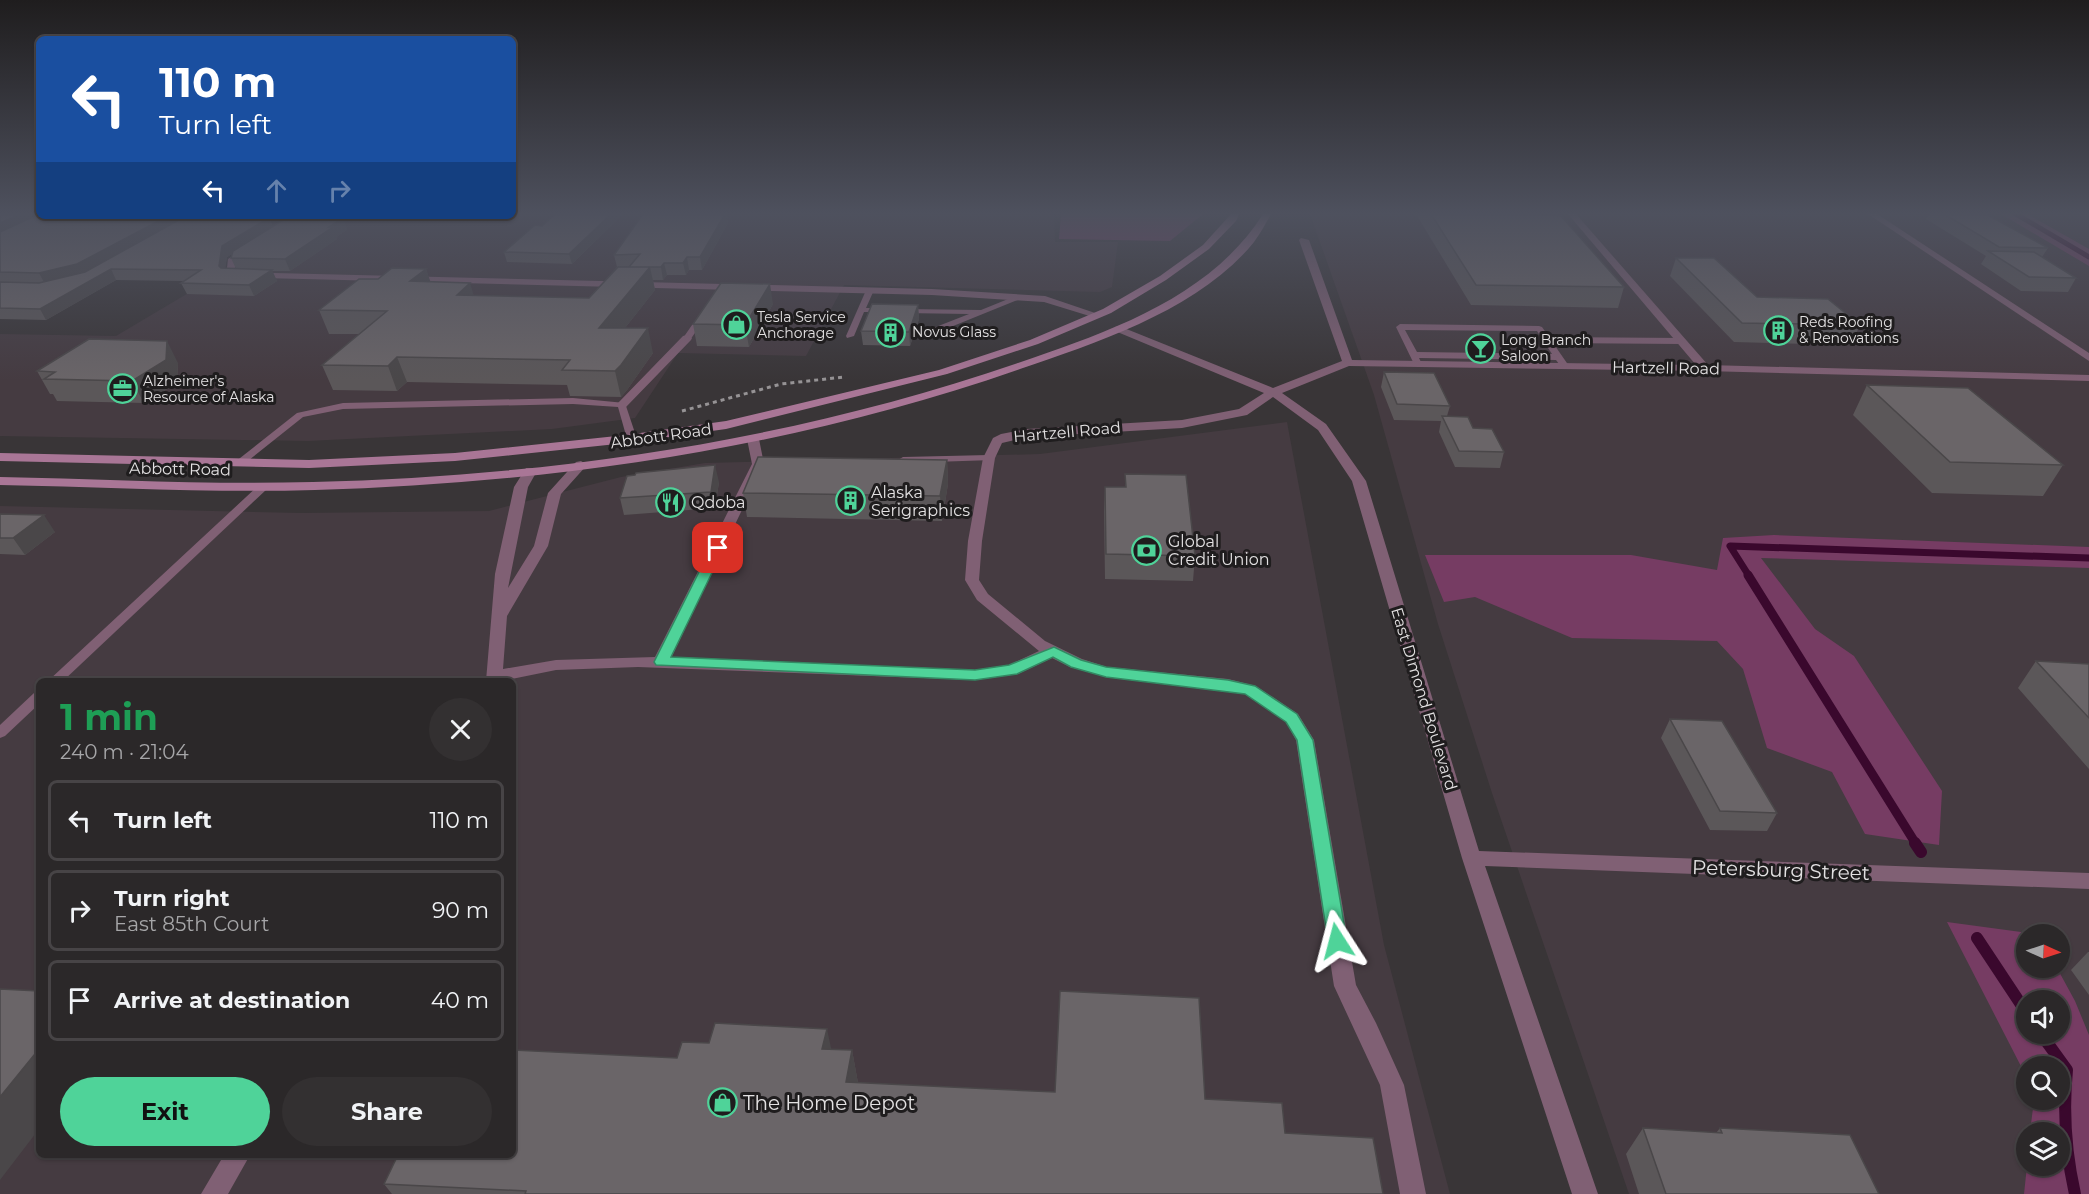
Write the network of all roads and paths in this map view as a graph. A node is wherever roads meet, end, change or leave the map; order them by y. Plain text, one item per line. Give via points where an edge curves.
1 (230, 270) edge
2 (1174, 270) edge
3 (1220, 270) edge
4 (1315, 270) edge
5 (1620, 270) edge
6 (1956, 270) edge
7 (870, 290) junction
8 (1021, 297) junction
9 (861, 310) junction
10 (706, 312) edge
11 (983, 312) junction
12 (1096, 315) junction
13 (1119, 329) junction
14 (926, 334) dead end
15 (850, 336) dead end
16 (687, 338) joint
17 (1546, 340) junction
18 (1682, 341) junction
19 (2089, 358) edge
20 (1416, 360) junction
21 (1562, 362) junction
22 (1348, 363) junction
23 (1706, 368) junction
24 (2089, 378) edge
25 (1273, 392) junction
26 (622, 405) junction
27 (726, 425) junction
28 (632, 439) junction
29 (753, 439) junction
30 (0, 457) edge
31 (988, 458) junction
32 (896, 460) edge
33 (240, 462) junction
34 (581, 465) junction
35 (533, 471) junction
36 (0, 481) edge
37 (263, 487) junction
38 (499, 616) junction
39 (1054, 651) junction
40 (661, 662) junction
41 (59, 678) edge
42 (494, 678) edge
43 (498, 678) edge
44 (36, 699) edge
45 (0, 733) edge
46 (1472, 858) junction
47 (2089, 881) edge
48 (236, 1158) edge
49 (214, 1194) edge
50 (1413, 1194) edge
51 (1585, 1194) edge

1 - 7 street via 229,276 721,291
2 - 12 main road, Abbott Road
3 - 13 main road, Abbott Road via 1162,308
4 - 22 street
5 - 18 street
6 - 19 street
7 - 8 street
7 - 9 lane
8 - 11 lane
8 - 12 street via 1044,299
9 - 11 lane
9 - 15 lane
10 - 16 lane
11 - 14 lane
12 - 13 main road
12 - 27 main road, Abbott Road via 1034,342 943,372
13 - 25 street, East Dimond Boulevard
13 - 29 main road, Abbott Road via 961,387
16 - 26 street
17 - 18 lane
17 - 20 lane via 1539,329 1400,327
17 - 21 lane
18 - 23 street
20 - 21 street, Hartzell Road
20 - 22 street, Hartzell Road
21 - 23 street, Hartzell Road
22 - 25 street, Hartzell Road
23 - 24 street, Hartzell Road
25 - 31 street, Hartzell Road via 1243,412 1182,424 1005,437 997,441
25 - 46 street, East Dimond Boulevard via 1322,427 1359,481
26 - 28 lane
26 - 33 lane via 573,401 343,406 300,415
27 - 28 main road, Abbott Road
27 - 35 main road via 696,436 585,454
28 - 33 main road, Abbott Road via 455,458 309,464
29 - 34 main road, Abbott Road
29 - 40 street via 764,464
30 - 33 main road, Abbott Road
31 - 32 lane
31 - 39 street via 972,580 982,597 1039,645
34 - 35 main road, Abbott Road
34 - 38 street via 555,493 542,546
35 - 37 main road, Abbott Road via 416,481
35 - 38 street via 522,487 502,574
36 - 37 main road, Abbott Road
37 - 41 lane
38 - 42 street
39 - 40 street via 1012,670 975,675
39 - 50 street via 1106,672 1250,690 1292,718 1305,740 1345,986 1392,1086
40 - 43 street via 556,665
44 - 45 lane
46 - 47 street, Petersburg Street
46 - 51 street, East Dimond Boulevard
48 - 49 street

